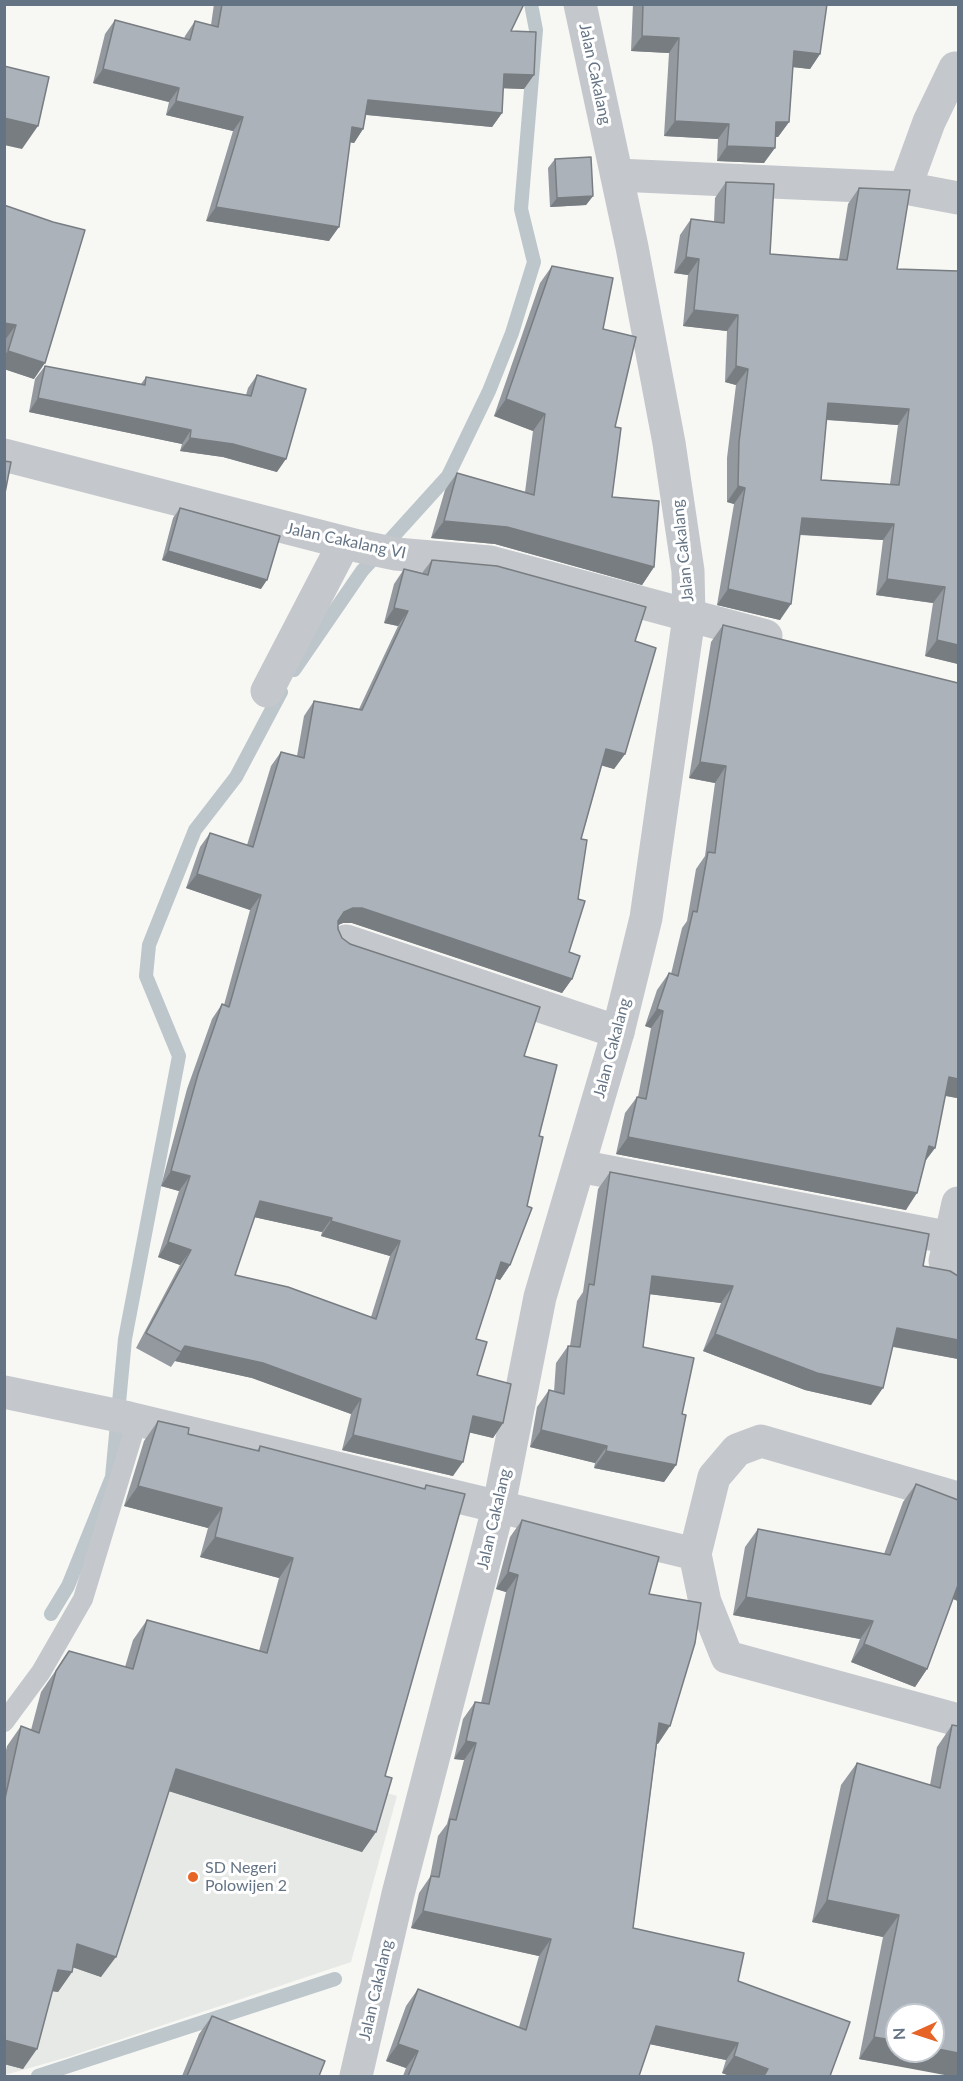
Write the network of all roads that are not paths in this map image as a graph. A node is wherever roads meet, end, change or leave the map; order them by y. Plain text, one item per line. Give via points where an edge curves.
1 (580, 4) edge
2 (955, 68) dead end
3 (617, 174) junction
4 (905, 188) junction
5 (958, 198) edge
6 (4, 455) edge
7 (351, 544) junction
8 (689, 617) junction
9 (793, 642) edge
10 (267, 691) dead end
11 (346, 941) edge
12 (618, 1032) junction
13 (579, 1166) junction
14 (958, 1203) edge
15 (951, 1238) junction
16 (958, 1280) edge
17 (4, 1392) edge
18 (133, 1419) junction
19 (958, 1498) edge
20 (499, 1505) junction
21 (695, 1554) junction
22 (958, 1719) edge
23 (4, 1722) edge
24 (356, 2076) edge

1 - 3 street, Jalan Cakalang
2 - 4 street via 929,122
3 - 4 street
3 - 8 street, Jalan Cakalang via 669,443 688,571
4 - 5 street
6 - 7 street, Jalan Cakalang VI
7 - 8 street, Jalan Cakalang VI via 396,554 490,562
7 - 10 street
8 - 9 street, Jalan Cakalang VI
8 - 12 street, Jalan Cakalang via 646,918
11 - 12 street
12 - 13 street, Jalan Cakalang
13 - 15 street
13 - 20 street, Jalan Cakalang via 540,1297
14 - 15 street
15 - 16 street via 946,1267
17 - 18 street
18 - 20 street
18 - 23 lane via 83,1599 40,1672
19 - 21 street via 760,1441 737,1450 714,1477
20 - 21 street
20 - 24 street, Jalan Cakalang via 398,1894
21 - 22 street via 705,1602 727,1657

